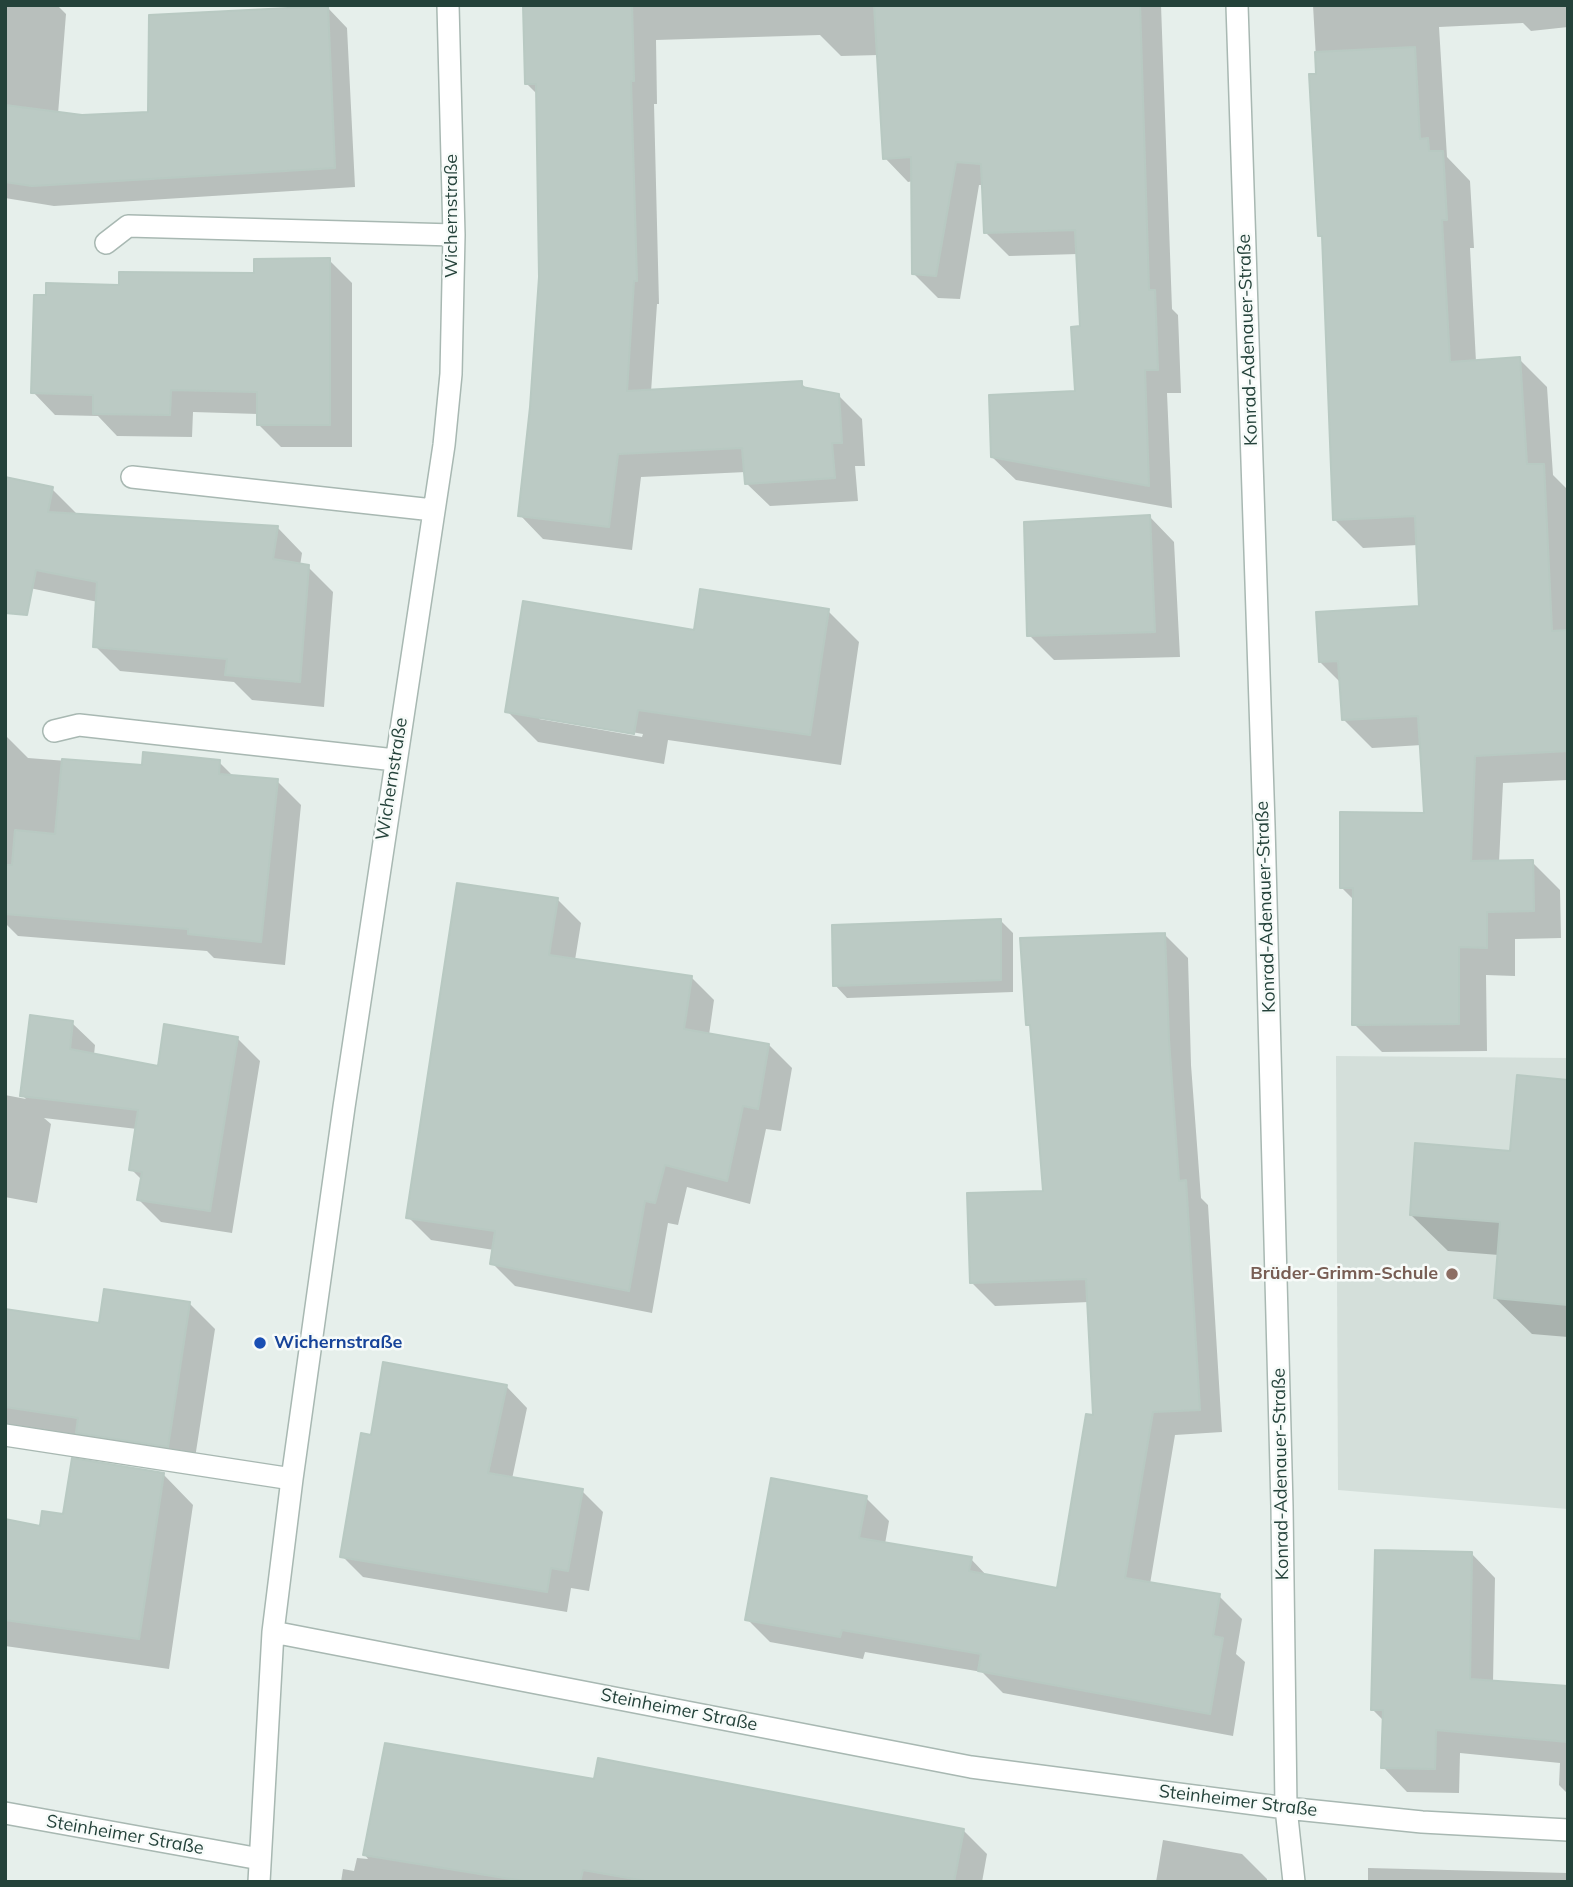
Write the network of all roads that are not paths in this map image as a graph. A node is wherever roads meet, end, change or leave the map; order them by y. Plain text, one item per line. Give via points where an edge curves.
1 (448, 5) edge
2 (1237, 5) edge
3 (454, 235) junction
4 (106, 243) dead end
5 (132, 477) dead end
6 (433, 510) junction
7 (54, 731) dead end
8 (395, 760) junction
9 (5, 1435) edge
10 (292, 1479) junction
11 (273, 1632) junction
12 (1286, 1808) junction
13 (5, 1813) edge
14 (1568, 1830) edge
15 (260, 1859) junction
16 (259, 1882) edge
17 (1294, 1882) edge

1 - 3 street, Wichernstraße
2 - 12 street, Konrad-Adenauer-Straße via 1281,1450
3 - 4 street via 128,226
3 - 6 street, Wichernstraße via 451,374
5 - 6 street
6 - 8 street, Wichernstraße
7 - 8 street via 79,725
8 - 10 street, Wichernstraße
9 - 10 street
10 - 11 street, Wichernstraße
11 - 12 street, Steinheimer Straße via 971,1767
11 - 15 street
12 - 14 street, Steinheimer Straße
12 - 17 street, Konrad-Adenauer-Straße
13 - 15 street, Steinheimer Straße
15 - 16 street

